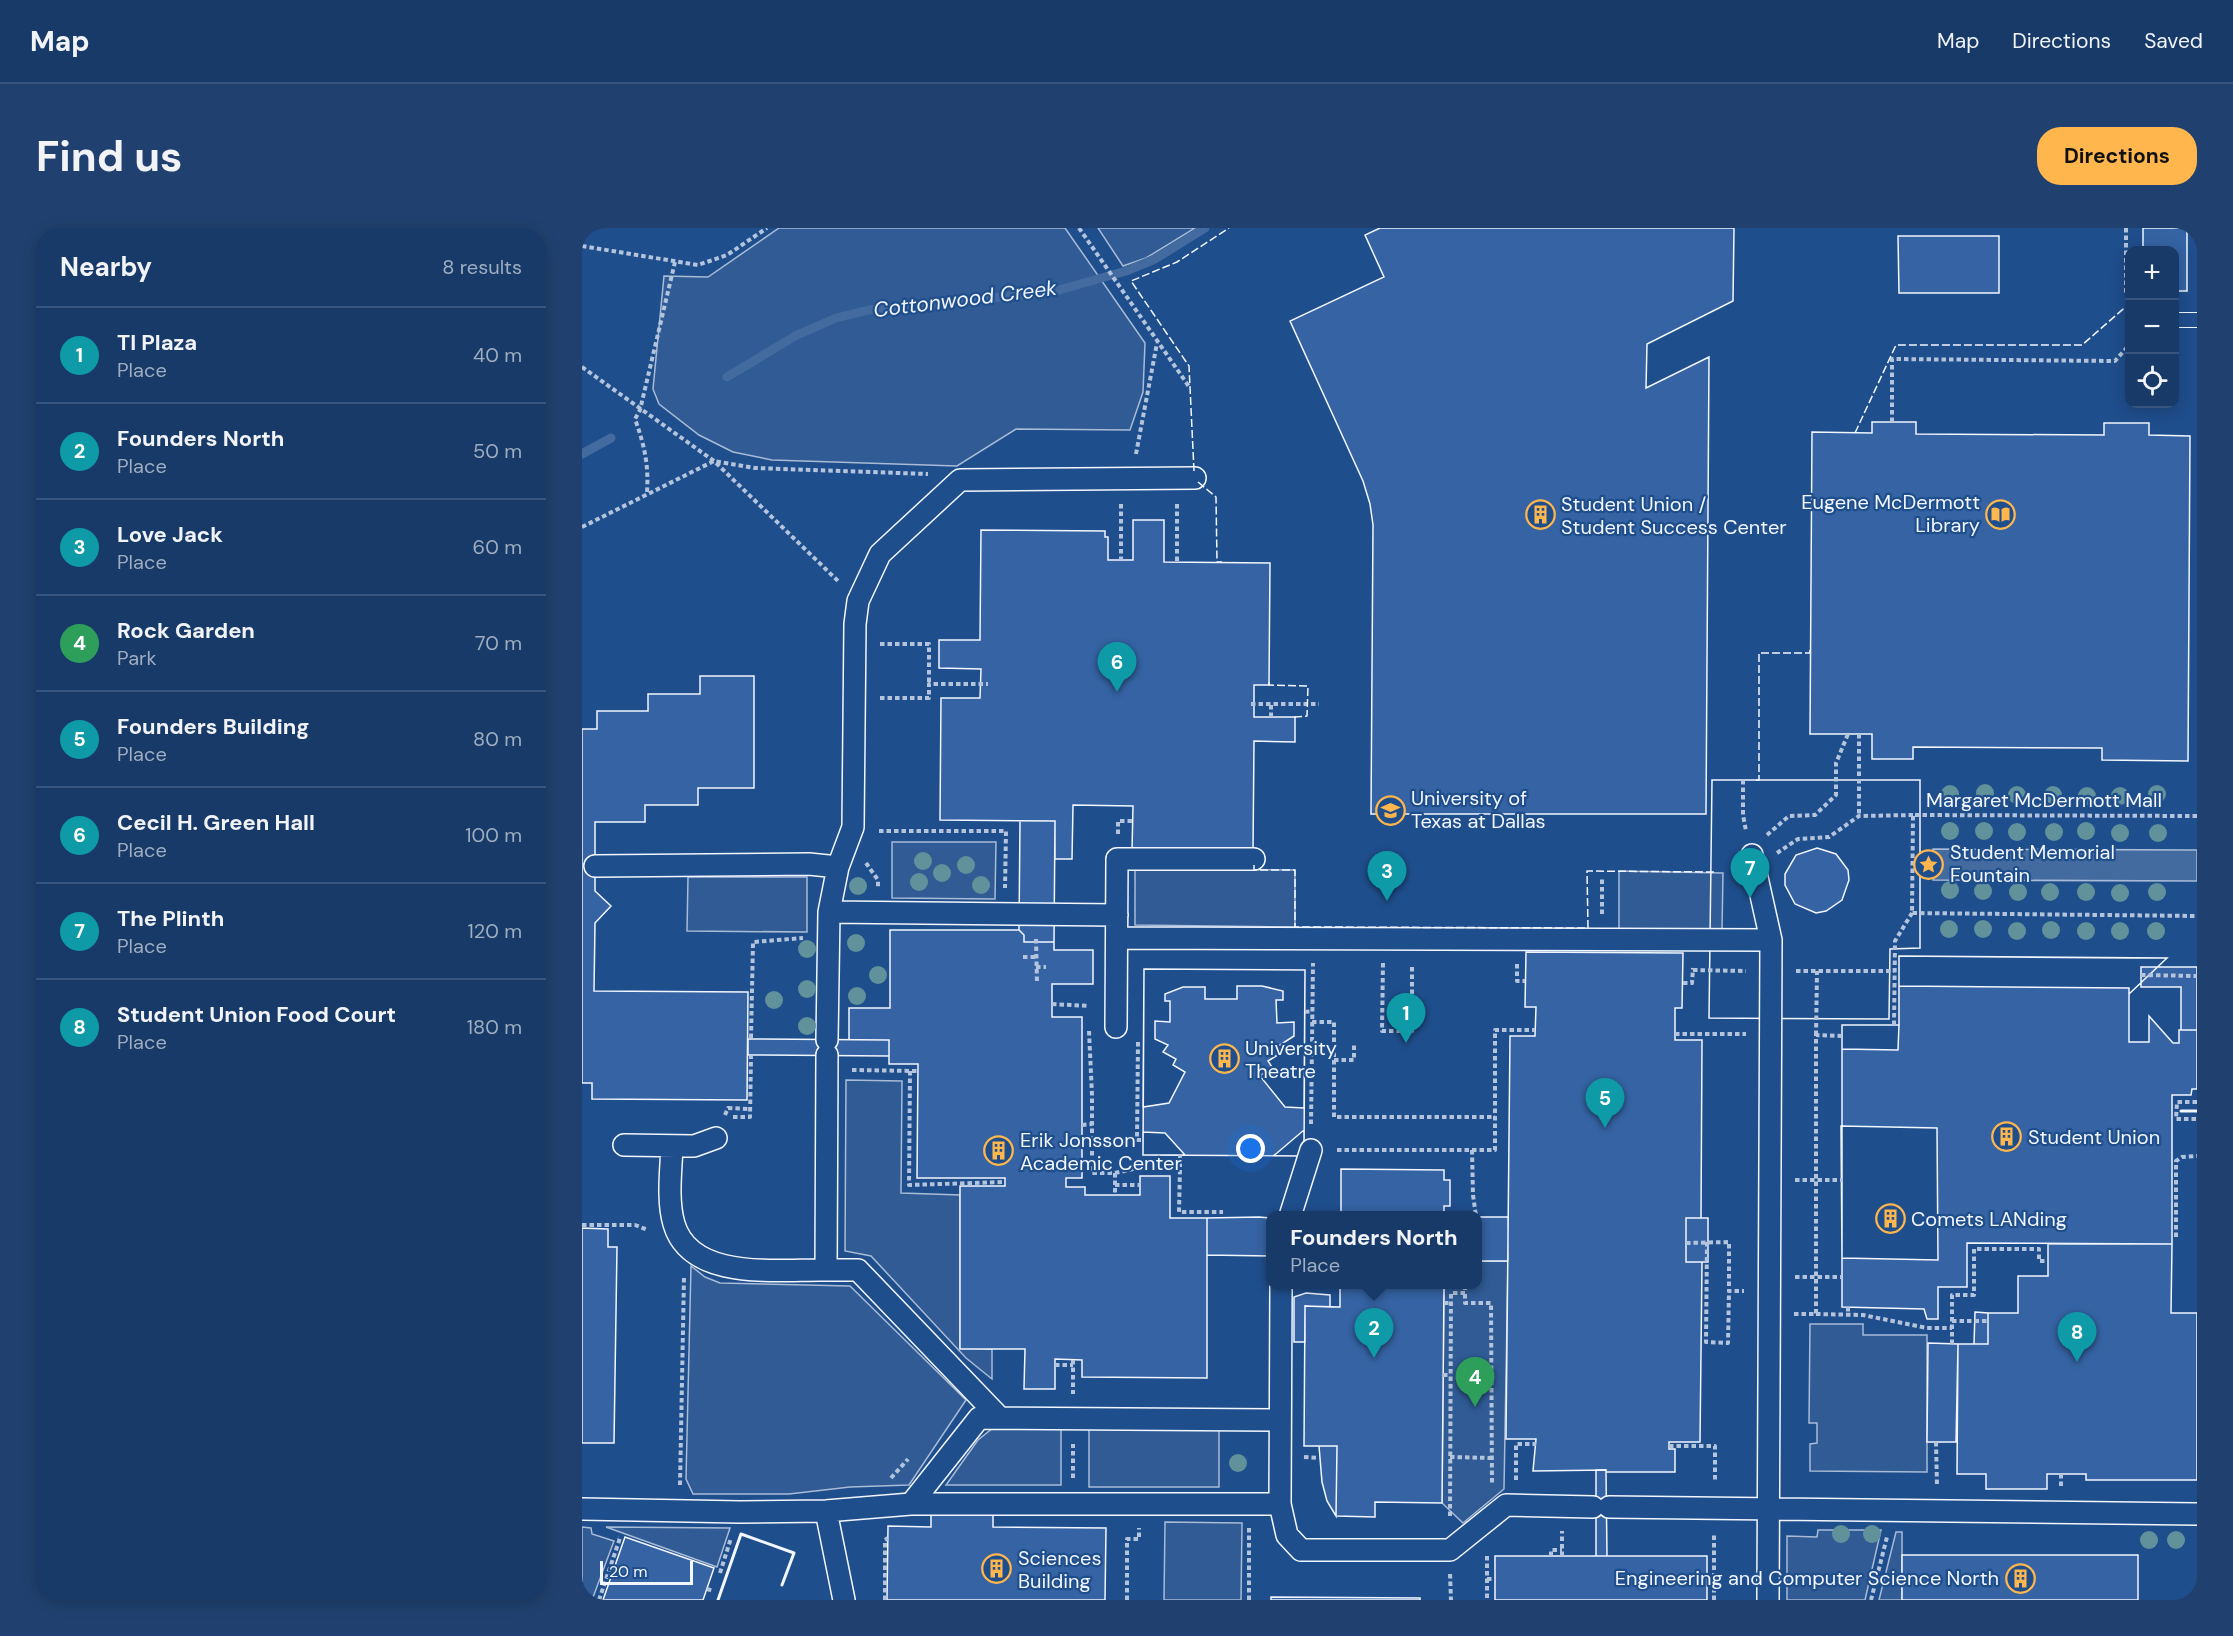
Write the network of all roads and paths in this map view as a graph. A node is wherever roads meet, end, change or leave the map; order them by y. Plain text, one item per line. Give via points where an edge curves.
1 (766, 228) edge
2 (2126, 228) edge
3 (1081, 229) edge
4 (582, 246) edge
5 (2126, 246) edge
6 (675, 262) junction
7 (2179, 320) edge
8 (2197, 320) edge
9 (1157, 342) junction
10 (2125, 350) edge
11 (582, 367) edge
12 (1190, 388) dead end
13 (640, 410) junction
14 (1892, 422) dead end
15 (714, 461) junction
16 (1126, 479) junction
17 (1186, 479) joint
18 (960, 480) junction
19 (647, 493) junction
20 (582, 527) edge
21 (1121, 560) dead end
22 (1177, 562) dead end
23 (858, 601) junction
24 (855, 644) junction
25 (928, 684) junction
26 (988, 684) dead end
27 (855, 699) junction
28 (1251, 704) dead end
29 (1271, 704) junction
30 (1319, 704) dead end
31 (1271, 717) dead end
32 (1848, 734) dead end
33 (1859, 734) dead end
34 (1743, 780) dead end
35 (1913, 815) junction
36 (1859, 816) junction
37 (2197, 816) edge
38 (1757, 847) junction
39 (845, 849) junction
40 (1254, 860) dead end
41 (595, 866) dead end
42 (1602, 879) dead end
43 (1757, 880) junction
44 (829, 912) junction
45 (879, 913) junction
46 (1005, 913) junction
47 (1912, 913) junction
48 (1036, 914) junction
49 (1117, 915) junction
50 (2197, 916) edge
51 (1117, 938) junction
52 (1313, 939) junction
53 (1383, 939) junction
54 (1412, 939) junction
55 (1602, 939) junction
56 (1771, 940) junction
57 (828, 941) junction
58 (1023, 957) dead end
59 (1036, 957) junction
60 (1036, 967) junction
61 (1046, 967) dead end
62 (1693, 970) dead end
63 (1771, 971) junction
64 (1817, 971) junction
65 (1894, 971) junction
66 (2140, 975) dead end
67 (2197, 976) edge
68 (1037, 983) dead end
69 (1312, 1011) junction
70 (1305, 1012) dead end
71 (1312, 1022) junction
72 (1894, 1025) dead end
73 (1116, 1027) dead end
74 (1535, 1030) dead end
75 (1675, 1034) dead end
76 (1742, 1034) dead end
77 (1816, 1035) junction
78 (1842, 1036) dead end
79 (751, 1038) dead end
80 (1138, 1040) dead end
81 (1088, 1042) dead end
82 (1354, 1044) dead end
83 (827, 1055) junction
84 (751, 1056) dead end
85 (1334, 1060) junction
86 (910, 1071) junction
87 (917, 1071) dead end
88 (2197, 1102) edge
89 (728, 1108) dead end
90 (750, 1108) junction
91 (724, 1117) dead end
92 (1495, 1117) junction
93 (2197, 1119) edge
94 (1092, 1124) junction
95 (1082, 1125) dead end
96 (716, 1138) dead end
97 (1143, 1140) dead end
98 (624, 1145) dead end
99 (672, 1146) junction
100 (1311, 1150) junction
101 (1472, 1150) junction
102 (1180, 1155) dead end
103 (2197, 1156) edge
104 (1180, 1168) junction
105 (1115, 1173) junction
106 (1816, 1180) junction
107 (1842, 1180) dead end
108 (1005, 1182) dead end
109 (1115, 1185) junction
110 (1140, 1185) dead end
111 (1115, 1195) dead end
112 (1292, 1211) edge
113 (1475, 1211) edge
114 (1223, 1212) dead end
115 (582, 1225) edge
116 (2176, 1237) dead end
117 (1707, 1242) junction
118 (1686, 1243) dead end
119 (685, 1246) junction
120 (1967, 1260) dead end
121 (1974, 1260) junction
122 (2047, 1261) dead end
123 (826, 1270) junction
124 (1729, 1277) dead end
125 (1815, 1277) junction
126 (1842, 1277) dead end
127 (1281, 1289) edge
128 (1465, 1289) edge
129 (1729, 1291) dead end
130 (1465, 1293) junction
131 (1444, 1303) dead end
132 (1451, 1303) junction
133 (1848, 1307) dead end
134 (1769, 1314) junction
135 (1816, 1314) junction
136 (1848, 1314) junction
137 (1952, 1321) junction
138 (1988, 1321) dead end
139 (1952, 1328) junction
140 (1952, 1344) dead end
141 (1054, 1365) dead end
142 (1073, 1365) dead end
143 (1443, 1375) dead end
144 (1450, 1375) junction
145 (1000, 1418) junction
146 (1280, 1420) junction
147 (1936, 1442) dead end
148 (1536, 1444) dead end
149 (1669, 1446) dead end
150 (1450, 1457) junction
151 (1491, 1458) junction
152 (908, 1459) dead end
153 (889, 1479) dead end
154 (1516, 1479) dead end
155 (1250, 1503) junction
156 (911, 1504) junction
157 (1140, 1504) junction
158 (1280, 1504) junction
159 (1506, 1505) junction
160 (582, 1509) edge
161 (1715, 1509) junction
162 (1769, 1509) junction
163 (680, 1510) junction
164 (826, 1511) junction
165 (1937, 1511) junction
166 (2197, 1514) edge
167 (1887, 1536) dead end
168 (620, 1538) dead end
169 (888, 1538) dead end
170 (729, 1545) dead end
171 (1450, 1550) junction
172 (1562, 1550) dead end
173 (1551, 1556) dead end
174 (1486, 1558) dead end
175 (1714, 1561) dead end
176 (720, 1573) dead end
177 (1487, 1579) junction
178 (1495, 1579) dead end
179 (1707, 1581) dead end
180 (1714, 1581) junction
181 (707, 1589) dead end
182 (713, 1591) dead end
183 (599, 1600) edge
184 (844, 1600) edge
185 (885, 1600) edge
186 (1127, 1600) edge
187 (1249, 1600) edge
188 (1487, 1600) edge
189 (1714, 1600) edge
190 (1768, 1600) edge
191 (1871, 1600) edge

1 - 6 path via 727,255 698,266
2 - 5 path
3 - 9 path
4 - 6 path
6 - 13 path
7 - 8 lane
9 - 12 path
9 - 16 path
10 - 14 path via 2115,361 1892,358
11 - 13 path
13 - 15 path
13 - 19 path via 635,419 645,447
15 - 18 path via 755,468 945,474
15 - 19 path
15 - 23 path
16 - 17 street
16 - 18 street
16 - 21 path
17 - 22 path
18 - 23 street via 880,554
19 - 20 path
23 - 24 street
24 - 25 path via 928,644
24 - 27 street
25 - 26 path
25 - 27 path via 928,698
27 - 39 street
28 - 29 path
29 - 30 path
29 - 31 path
32 - 38 path via 1836,763 1836,795 1815,815 1789,816
33 - 36 path
34 - 38 path via 1743,815
35 - 36 path
35 - 37 path, Margaret McDermott Mall
35 - 47 path, Margaret McDermott Mall
36 - 43 path via 1829,837 1798,839 1779,852
38 - 43 street
39 - 41 street via 809,864
39 - 44 street
39 - 45 path via 864,860 878,880
39 - 46 path via 1006,831
40 - 49 street via 1117,859
42 - 55 path
43 - 56 street
44 - 45 street
44 - 57 street
45 - 46 street
46 - 48 street
47 - 50 path
47 - 65 path via 1895,941
48 - 49 street
48 - 59 path
49 - 51 street
51 - 52 street
51 - 73 street
52 - 53 street
52 - 69 path
53 - 54 street
53 - 54 path via 1382,1031 1412,1031
54 - 55 street
55 - 56 street
56 - 63 street
57 - 79 path via 800,938 753,942
57 - 83 street
58 - 59 path
59 - 60 path
60 - 61 path
60 - 68 path
62 - 63 path
63 - 64 path
63 - 134 street
64 - 65 path
64 - 77 path
65 - 72 path
66 - 67 path
69 - 70 path
69 - 71 path
71 - 85 path via 1334,1022
71 - 100 path
74 - 92 path via 1495,1030
75 - 76 path
77 - 78 path
77 - 106 path
80 - 97 path via 1137,1140
81 - 94 path
82 - 85 path via 1354,1060
83 - 86 path
83 - 123 street
84 - 90 path
85 - 92 path via 1334,1117
86 - 87 path
86 - 108 path via 909,1185
88 - 93 path via 2177,1102 2176,1119
89 - 90 path
90 - 91 path via 750,1117
92 - 101 path via 1495,1150
94 - 95 path
94 - 105 path via 1092,1173
96 - 99 street via 694,1146
98 - 99 street
99 - 119 street via 671,1203 674,1225
100 - 101 path
100 - 112 street
101 - 113 path
102 - 104 path
103 - 116 path via 2176,1161
104 - 105 path via 1138,1168
104 - 114 path via 1179,1212
105 - 109 path
106 - 107 path
106 - 125 path
109 - 110 path
109 - 111 path
115 - 119 path via 634,1225
117 - 118 path
117 - 124 path via 1729,1242
117 - 129 path via 1706,1342 1728,1343
119 - 123 street via 698,1256 732,1268
119 - 163 path
120 - 121 path
121 - 122 path via 1974,1249 2039,1249 2039,1261
121 - 137 path via 1974,1295 1952,1295
123 - 145 street via 858,1270
125 - 126 path
125 - 135 path
127 - 146 street
128 - 130 path
130 - 132 path via 1451,1293
130 - 151 path via 1465,1303 1491,1303
131 - 132 path
132 - 144 path
133 - 136 path
134 - 135 path
134 - 162 street
135 - 136 path
136 - 139 path via 1927,1328
137 - 138 path
137 - 139 path
139 - 140 path
141 - 142 path
143 - 144 path
144 - 150 path
145 - 146 street
145 - 156 street via 979,1418
146 - 158 street
147 - 165 path
148 - 154 path via 1516,1444
149 - 161 path via 1715,1446
150 - 151 path
150 - 171 path
151 - 159 path via 1491,1483
152 - 153 path
155 - 157 street
155 - 158 street
155 - 187 path
156 - 157 street
156 - 164 street
157 - 186 path via 1139,1539 1127,1539
158 - 171 street via 1287,1535 1301,1550
159 - 161 street
159 - 171 street
160 - 163 street
161 - 162 street
162 - 165 street
162 - 190 street
163 - 164 street
164 - 184 street
165 - 166 street
167 - 191 path
168 - 183 path
169 - 185 path
170 - 176 path
172 - 173 path via 1551,1550
174 - 177 path
175 - 180 path
177 - 178 path
177 - 188 path
179 - 180 path
180 - 189 path
181 - 182 path

